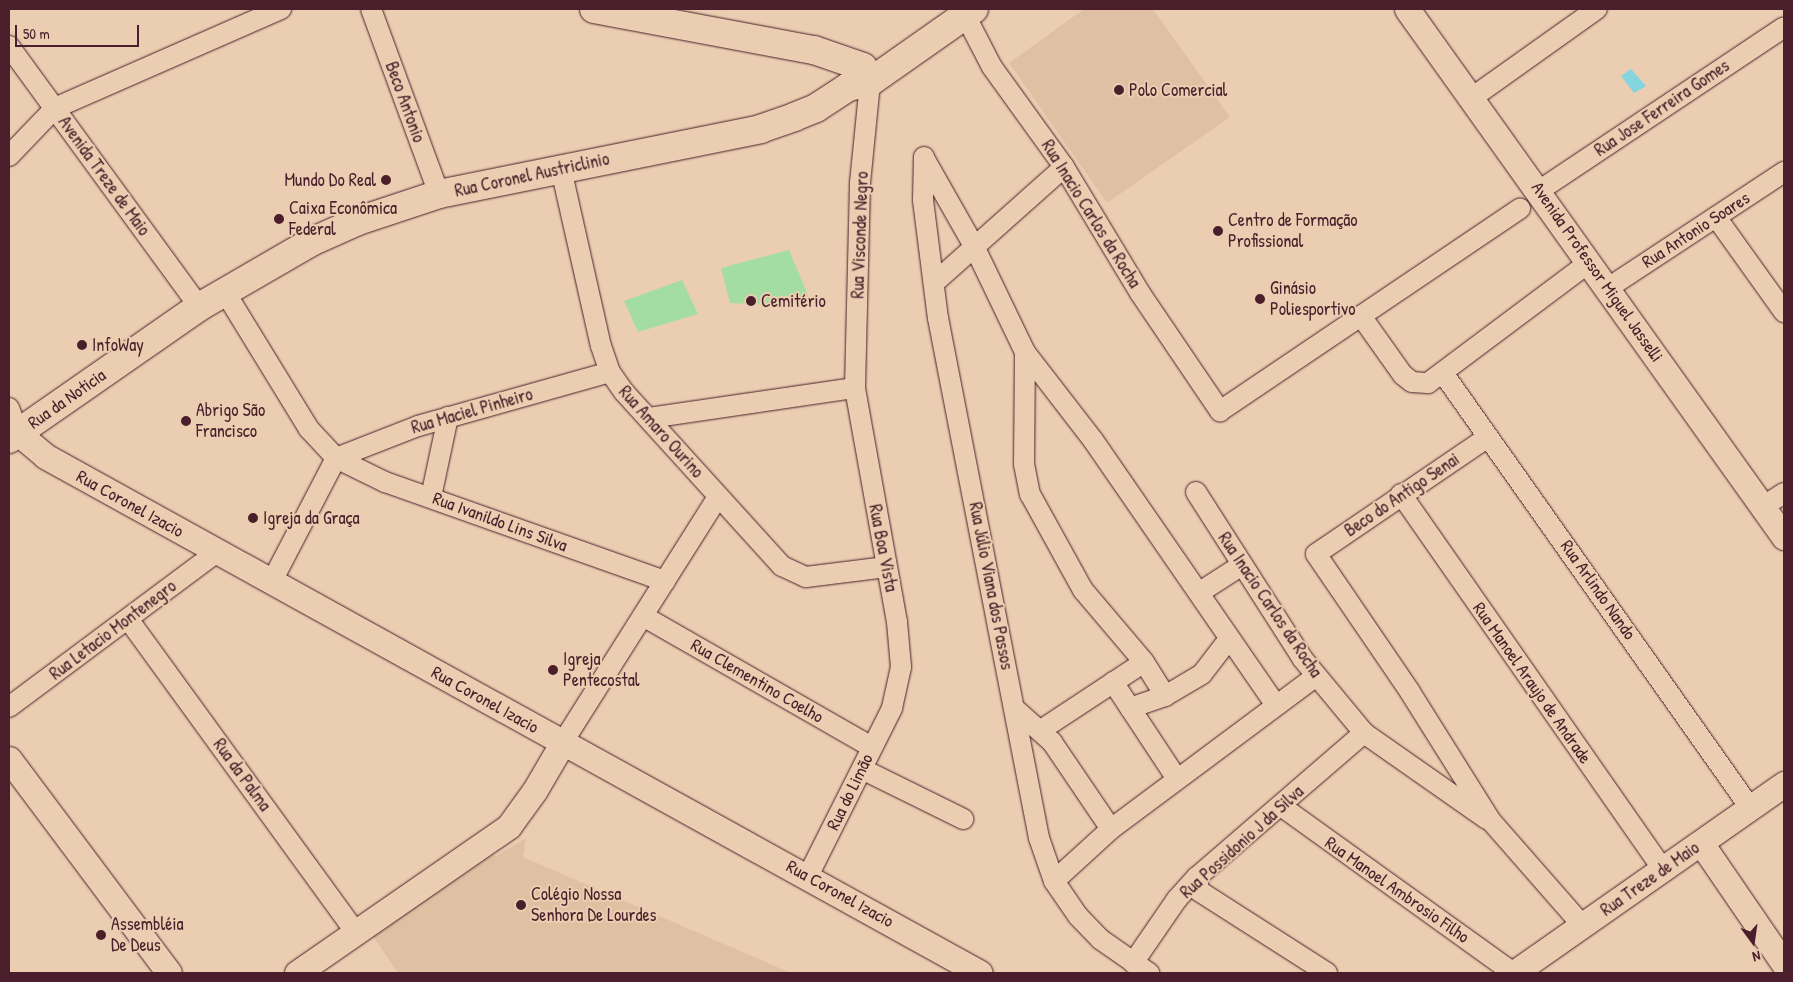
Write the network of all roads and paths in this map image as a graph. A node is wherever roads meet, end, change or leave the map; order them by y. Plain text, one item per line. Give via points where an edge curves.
1 (281, 9) edge
2 (371, 9) edge
3 (594, 9) edge
4 (1407, 9) edge
5 (1597, 9) edge
6 (960, 10) edge
7 (622, 11) edge
8 (657, 15) edge
9 (1784, 27) edge
10 (9, 46) edge
11 (861, 78) junction
12 (1473, 96) junction
13 (54, 108) junction
14 (9, 156) edge
15 (1064, 167) junction
16 (561, 168) junction
17 (1784, 172) edge
18 (1540, 190) junction
19 (439, 194) junction
20 (1520, 209) dead end
21 (1716, 217) junction
22 (974, 246) junction
23 (1590, 262) junction
24 (934, 283) junction
25 (1608, 288) junction
26 (225, 292) junction
27 (199, 307) junction
28 (1784, 312) edge
29 (1361, 316) junction
30 (1025, 352) junction
31 (610, 372) junction
32 (1443, 373) junction
33 (855, 388) junction
34 (448, 417) junction
35 (649, 418) junction
36 (12, 426) edge
37 (1488, 437) junction
38 (336, 458) junction
39 (1196, 492) dead end
40 (1784, 493) edge
41 (1401, 494) junction
42 (718, 496) junction
43 (431, 497) junction
44 (1764, 506) junction
45 (1784, 537) edge
46 (217, 552) junction
47 (1316, 554) joint
48 (1242, 565) junction
49 (886, 567) junction
50 (665, 581) junction
51 (271, 583) junction
52 (1200, 592) junction
53 (643, 616) junction
54 (128, 620) junction
55 (1229, 639) junction
56 (1144, 662) junction
57 (1316, 676) junction
58 (1113, 682) junction
59 (1165, 696) junction
60 (1275, 704) junction
61 (9, 707) edge
62 (892, 708) joint
63 (1015, 708) junction
64 (1130, 708) junction
65 (1041, 730) junction
66 (1364, 733) junction
67 (564, 742) junction
68 (872, 747) junction
69 (9, 759) edge
70 (862, 769) junction
71 (1177, 779) junction
72 (1784, 784) edge
73 (1280, 806) junction
74 (1751, 809) junction
75 (963, 819) dead end
76 (1491, 821) junction
77 (1112, 829) junction
78 (1702, 843) junction
79 (1664, 871) junction
80 (808, 876) junction
81 (1197, 878) junction
82 (1054, 881) junction
83 (1583, 926) junction
84 (355, 932) junction
85 (1784, 964) edge
86 (1141, 968) edge
87 (170, 973) edge
88 (297, 973) edge
89 (980, 973) edge
90 (1327, 973) edge
91 (1513, 973) edge

1 - 13 street
2 - 19 street, Beco Antonio
3 - 7 main road
4 - 12 street, Avenida Professor Miguel Jasselli
5 - 12 street
6 - 11 main road, Rua Coronel Austriclinio
6 - 15 street, Rua Inacio Carlos da Rocha via 992,67
7 - 8 main road
8 - 11 main road via 814,50
9 - 18 street, Rua Jose Ferreira Gomes
10 - 13 street, Avenida Treze de Maio
11 - 16 main road, Rua Coronel Austriclinio via 816,108 760,129
11 - 33 street, Rua Visconde Negro
12 - 18 street, Avenida Professor Miguel Jasselli
13 - 14 street
13 - 27 street, Avenida Treze de Maio
15 - 22 street
15 - 29 street, Rua Inacio Carlos da Rocha via 1140,293 1220,412
16 - 19 main road, Rua Coronel Austriclinio
16 - 31 street, Rua Amaro Ourino via 588,296
17 - 21 street, Rua Antonio Soares
18 - 23 street, Avenida Professor Miguel Jasselli
19 - 26 main road, Rua Coronel Austriclinio via 358,221 311,242
20 - 29 street
21 - 25 street, Rua Antonio Soares
21 - 28 street
22 - 24 street
22 - 24 street, Rua Júlio Viana dos Passos via 924,157 923,200
22 - 30 street
23 - 25 street, Avenida Professor Miguel Jasselli
23 - 32 street
24 - 63 street, Rua Júlio Viana dos Passos via 938,318
25 - 44 street, Avenida Professor Miguel Jasselli
26 - 27 main road, Rua da Noticia
26 - 38 street via 309,428
27 - 36 main road, Rua da Noticia
29 - 32 street via 1408,378 1421,384
30 - 52 street via 1093,440
30 - 56 street via 1024,464 1030,494 1083,590
31 - 34 street, Rua Maciel Pinheiro
31 - 35 street, Rua Amaro Ourino
32 - 37 street, Rua Arlindo Nando
33 - 35 street
33 - 49 street, Rua Boa Vista
34 - 38 street, Rua Maciel Pinheiro via 398,432
34 - 43 street
35 - 42 street, Rua Amaro Ourino
36 - 46 street, Rua Coronel Izacio via 45,456
37 - 41 street, Beco do Antigo Senai
37 - 74 street, Rua Arlindo Nando
38 - 43 street, Rua Ivanildo Lins Silva via 385,482
38 - 51 street
39 - 48 street, Rua Inacio Carlos da Rocha
40 - 44 street
41 - 47 street, Beco do Antigo Senai
41 - 79 street, Rua Manoel Araujo de Andrade
42 - 49 street, Rua Amaro Ourino via 782,566 796,573 822,577
42 - 50 street
43 - 50 street, Rua Ivanildo Lins Silva
44 - 45 street, Avenida Professor Miguel Jasselli
46 - 51 street, Rua Coronel Izacio
46 - 54 street, Rua Letacio Montenegro
47 - 76 street, Rua Inacio Carlos da Rocha via 1410,692
48 - 52 street
48 - 57 street, Rua Inacio Carlos da Rocha
49 - 62 street, Rua Boa Vista via 901,646 899,685
50 - 53 street
51 - 67 street, Rua Coronel Izacio
52 - 55 street
53 - 67 street
53 - 68 street, Rua Clementino Coelho
54 - 61 street, Rua Letacio Montenegro
54 - 84 street, Rua da Palma
55 - 59 street via 1202,674
55 - 60 street
56 - 58 street
56 - 59 street
57 - 60 street
57 - 66 street, Rua Inacio Carlos da Rocha
58 - 64 street
58 - 65 street
59 - 64 street
60 - 71 street
62 - 68 street, Rua do Limão
63 - 65 street
63 - 82 street, Rua Júlio Viana dos Passos via 1039,838
64 - 71 street
65 - 77 street
66 - 73 street, Rua Possidonio J da Silva
66 - 76 street, Rua Inacio Carlos da Rocha
67 - 80 street, Rua Coronel Izacio
67 - 84 street via 509,826
68 - 70 street, Rua do Limão
69 - 87 street
70 - 75 street
70 - 80 street, Rua do Limão
71 - 77 street
72 - 74 street, Rua Treze de Maio
73 - 81 street, Rua Possidonio J da Silva
73 - 91 street, Rua Manoel Ambrosio Filho
74 - 78 street, Rua Treze de Maio
76 - 83 street, Rua Inacio Carlos da Rocha
77 - 82 street
78 - 79 street, Rua Treze de Maio
78 - 85 street
79 - 83 street, Rua Treze de Maio
80 - 89 street, Rua Coronel Izacio
81 - 86 street, Rua Possidonio J da Silva via 1177,899
81 - 90 street via 1199,890
82 - 86 street, Rua Júlio Viana dos Passos via 1078,916 1100,939
83 - 91 street, Rua Treze de Maio
84 - 88 street

